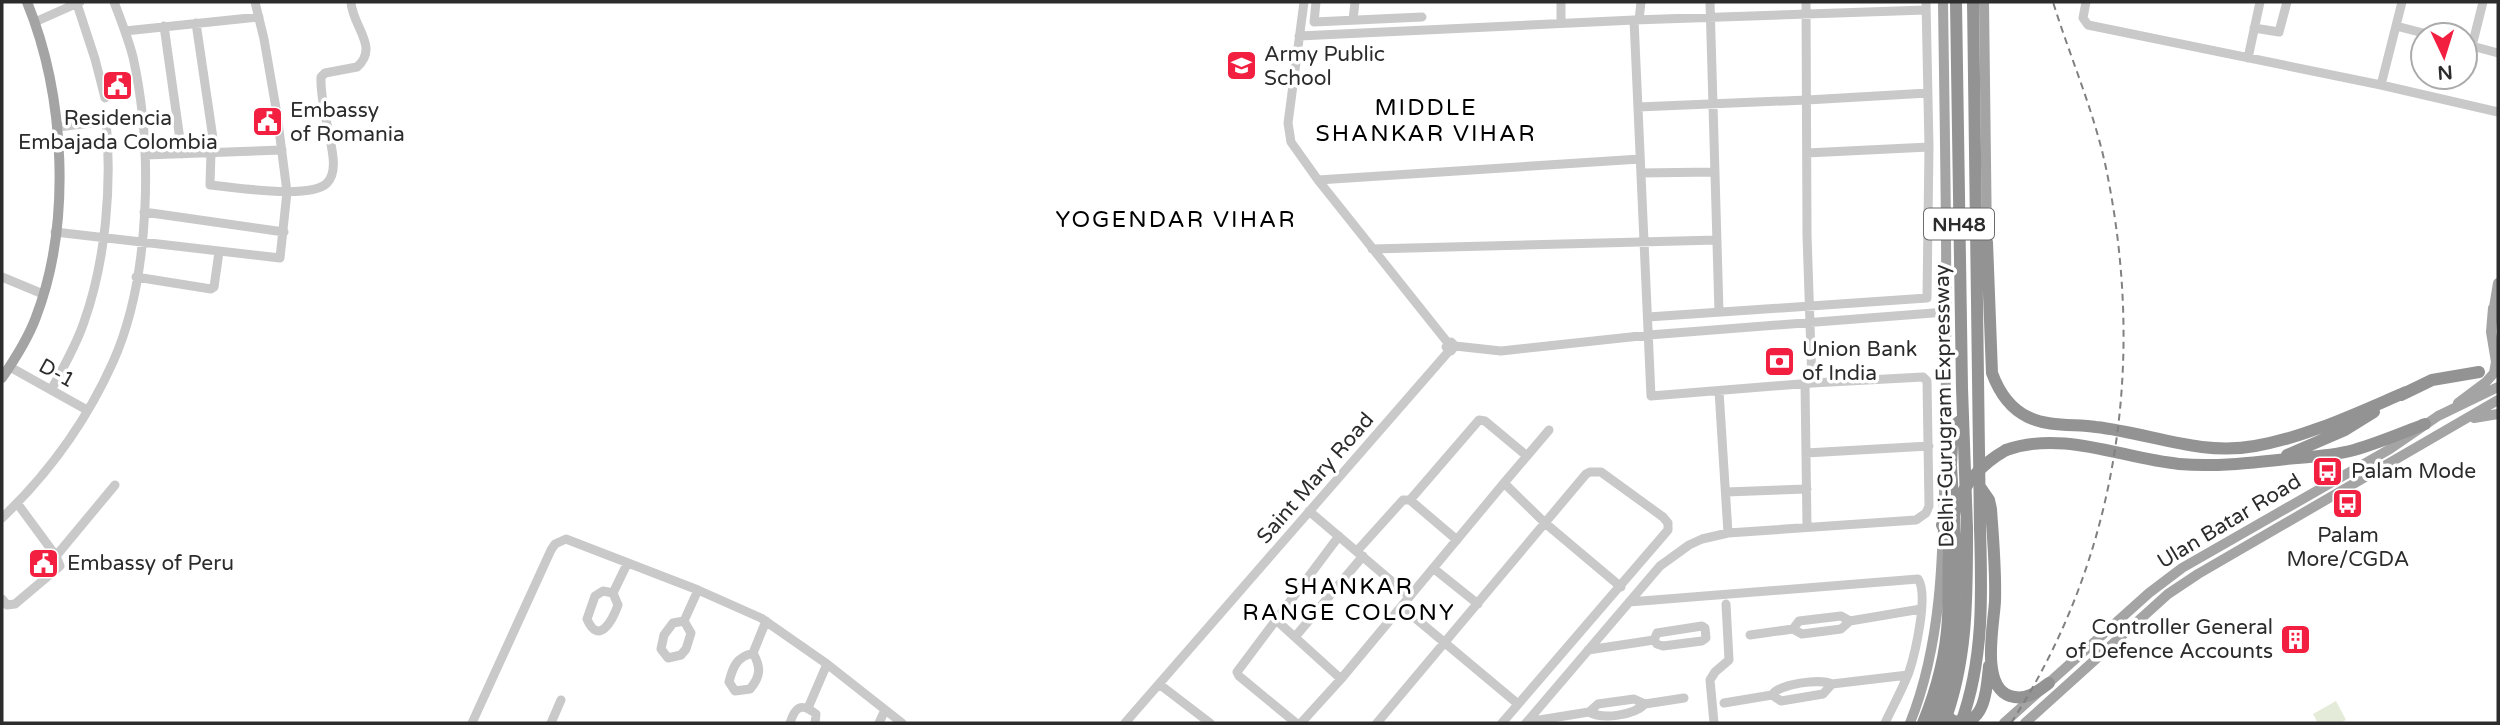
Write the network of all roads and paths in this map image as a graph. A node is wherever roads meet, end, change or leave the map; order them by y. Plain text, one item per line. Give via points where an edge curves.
1 (27, 2) edge
2 (114, 2) edge
3 (255, 2) edge
4 (351, 2) edge
5 (1304, 2) edge
6 (1316, 2) edge
7 (1355, 2) edge
8 (1561, 2) edge
9 (1640, 2) edge
10 (1710, 2) edge
11 (1806, 2) edge
12 (1943, 2) edge
13 (1956, 2) edge
14 (1973, 2) edge
15 (1984, 2) edge
16 (2086, 2) edge
17 (2260, 2) edge
18 (2287, 2) edge
19 (2402, 2) edge
20 (2483, 2) edge
21 (79, 3) edge
22 (1926, 6) edge
23 (1807, 14) junction
24 (1422, 17) dead end
25 (1710, 17) junction
26 (259, 18) junction
27 (1353, 20) junction
28 (1637, 20) junction
29 (2477, 21) edge
30 (36, 22) junction
31 (1314, 22) junction
32 (195, 23) junction
33 (1561, 23) junction
34 (164, 26) junction
35 (2396, 26) junction
36 (2254, 28) junction
37 (2409, 29) edge
38 (125, 31) junction
39 (1311, 35) junction
40 (1299, 36) junction
41 (2479, 48) edge
42 (2498, 53) edge
43 (2248, 58) junction
44 (2381, 85) junction
45 (1927, 93) junction
46 (105, 97) dead end
47 (1807, 100) junction
48 (1712, 104) junction
49 (1638, 107) junction
50 (2498, 112) edge
51 (141, 117) junction
52 (106, 120) junction
53 (58, 127) junction
54 (1929, 147) junction
55 (282, 150) junction
56 (213, 152) junction
57 (1807, 153) junction
58 (182, 154) junction
59 (145, 155) junction
60 (1640, 159) junction
61 (1714, 172) junction
62 (1641, 173) junction
63 (1318, 180) junction
64 (287, 192) junction
65 (144, 212) junction
66 (55, 232) junction
67 (284, 232) junction
68 (102, 238) junction
69 (1717, 240) junction
70 (1643, 241) junction
71 (1987, 242) junction
72 (141, 243) junction
73 (1372, 249) junction
74 (219, 252) junction
75 (1977, 264) junction
76 (2, 277) edge
77 (136, 277) junction
78 (2498, 283) edge
79 (43, 295) junction
80 (1808, 306) junction
81 (2493, 308) junction
82 (1719, 312) junction
83 (1946, 312) junction
84 (1648, 317) junction
85 (1809, 323) junction
86 (1648, 335) junction
87 (1451, 346) junction
88 (2498, 354) edge
89 (10, 367) junction
90 (2479, 372) dead end
91 (2, 378) edge
92 (1808, 383) junction
93 (2498, 387) edge
94 (51, 390) junction
95 (1719, 391) junction
96 (2406, 392) junction
97 (2498, 400) edge
98 (87, 410) junction
99 (2498, 414) edge
100 (2438, 416) junction
101 (1963, 419) junction
102 (2458, 423) junction
103 (2425, 424) junction
104 (1549, 430) dead end
105 (1928, 446) junction
106 (1806, 453) junction
107 (1527, 456) junction
108 (2259, 462) junction
109 (1504, 483) junction
110 (115, 485) dead end
111 (1980, 487) junction
112 (1807, 489) junction
113 (1726, 492) junction
114 (1410, 500) junction
115 (17, 503) junction
116 (1309, 511) junction
117 (2, 518) edge
118 (1545, 523) junction
119 (1942, 525) junction
120 (1807, 527) junction
121 (1728, 533) junction
122 (1339, 536) junction
123 (1457, 540) junction
124 (1956, 552) junction
125 (1360, 553) junction
126 (56, 556) junction
127 (628, 564) junction
128 (1433, 568) junction
129 (1621, 587) junction
130 (698, 590) junction
131 (613, 593) dead end
132 (1409, 596) junction
133 (2, 599) edge
134 (1629, 602) junction
135 (1478, 604) junction
136 (1726, 604) dead end
137 (1402, 607) junction
138 (1922, 609) junction
139 (1276, 620) junction
140 (684, 621) dead end
141 (766, 621) junction
142 (1750, 635) dead end
143 (1295, 637) junction
144 (1654, 640) junction
145 (1445, 644) junction
146 (1991, 649) junction
147 (1588, 650) junction
148 (753, 653) dead end
149 (827, 664) junction
150 (1908, 674) junction
151 (1341, 679) junction
152 (2049, 683) junction
153 (1159, 684) junction
154 (1942, 693) junction
155 (1684, 698) dead end
156 (561, 700) dead end
157 (1724, 703) dead end
158 (1518, 704) junction
159 (808, 708) junction
160 (885, 710) junction
161 (1916, 710) junction
162 (472, 723) edge
163 (551, 723) edge
164 (790, 723) edge
165 (815, 723) edge
166 (879, 723) edge
167 (902, 723) edge
168 (1125, 723) edge
169 (1210, 723) edge
170 (1296, 723) edge
171 (1301, 723) edge
172 (1377, 723) edge
173 (1502, 723) edge
174 (1527, 723) edge
175 (1714, 723) edge
176 (1885, 723) edge
177 (1910, 723) edge
178 (1923, 723) edge
179 (1935, 723) edge
180 (1944, 723) edge
181 (1961, 723) edge
182 (2004, 723) edge
183 (2025, 723) edge

1 - 30 main road
2 - 38 street
3 - 26 street
4 - 64 street via 367,55 357,67 321,77 333,160 330,178 320,188
5 - 40 street
6 - 31 street
7 - 27 street
8 - 33 street
9 - 28 street
10 - 25 street
11 - 23 street
12 - 83 main road
13 - 101 highway, Delhi-Gurugram Expressway / NH48
14 - 75 highway, Delhi-Gurugram Expressway / NH48
15 - 71 main road
16 - 43 street via 2083,18 2088,25
17 - 36 street
18 - 36 street via 2279,32
19 - 35 street
20 - 29 street
21 - 30 street
21 - 46 street
22 - 23 street
22 - 45 street
23 - 25 street
23 - 47 street
24 - 27 street
25 - 28 street
25 - 48 street
26 - 32 street
26 - 55 street
27 - 31 street
28 - 33 street
28 - 49 street
30 - 53 main road
31 - 39 street
32 - 34 street
32 - 56 street
33 - 39 street
34 - 38 street
34 - 58 street
35 - 37 street
35 - 44 street
36 - 43 street
38 - 51 street
39 - 40 street
40 - 63 street via 1289,138
41 - 42 street
43 - 44 street
44 - 50 street
45 - 47 street
45 - 54 street
47 - 48 street
47 - 57 street
48 - 49 street
48 - 61 street
49 - 60 street
51 - 52 street
51 - 59 street
52 - 53 street
52 - 68 street via 109,176
53 - 66 main road
54 - 57 street
54 - 80 street via 1927,298
55 - 56 street
55 - 64 street
56 - 58 street
56 - 64 street via 210,185
57 - 80 street
58 - 59 street
59 - 65 street
60 - 62 street
60 - 63 street
61 - 62 street
61 - 69 street
62 - 70 street
63 - 73 street
64 - 67 street
65 - 67 street
65 - 72 street
66 - 68 street
66 - 79 main road
67 - 74 street via 279,258
68 - 72 street
68 - 94 street via 84,322
69 - 70 street
69 - 82 street
70 - 73 street
70 - 84 street
71 - 75 main road
71 - 96 highway via 1992,373 2008,403 2040,422 2105,428 2204,448 2239,448 2324,426
72 - 74 street
72 - 77 street
73 - 87 street
74 - 77 street via 211,289
75 - 111 highway, Delhi-Gurugram Expressway / NH48
76 - 79 street
77 - 98 street via 118,350
78 - 81 main road
79 - 89 main road
80 - 82 street
80 - 85 street
81 - 88 main road
81 - 100 main road via 2494,373
82 - 84 street
83 - 85 street
83 - 119 main road
84 - 86 street
85 - 86 street
85 - 92 street
86 - 87 street via 1501,351
86 - 95 street via 1651,396
87 - 116 street, Saint Mary Road
89 - 91 main road
89 - 94 street, D-1
90 - 96 highway via 2440,378
92 - 95 street
92 - 105 street via 1926,378
92 - 106 street
93 - 100 main road, Ulan Batar Road
94 - 98 street, D-1
95 - 113 street
96 - 108 highway via 2322,441
97 - 102 main road, Ulan Batar Road
98 - 115 street
99 - 102 main road
100 - 103 main road, Ulan Batar Road
101 - 124 highway via 1953,426 1951,448
101 - 180 highway, Delhi-Gurugram Expressway / NH48, bridge via 1966,622
102 - 183 main road, Ulan Batar Road via 2168,594
103 - 108 highway via 2333,454
103 - 152 main road, Ulan Batar Road via 2390,449 2182,568
104 - 107 street
105 - 106 street
105 - 120 street via 1929,506 1922,517
106 - 112 street
107 - 109 street
107 - 114 street via 1479,420
108 - 178 highway, bridge via 2180,464 2064,442 2030,443 2006,450 1983,466 1967,482 1949,530 1944,657
109 - 118 street
109 - 123 street
110 - 126 street
111 - 146 highway via 1991,509 1995,599
111 - 181 highway, Delhi-Gurugram Expressway / NH48, bridge via 1980,633
112 - 113 street
112 - 120 street
113 - 121 street
114 - 123 street
114 - 125 street via 1398,503
115 - 117 street
115 - 126 street
116 - 122 street
116 - 153 street, Saint Mary Road
118 - 129 street
118 - 129 street via 1586,474 1596,471 1663,517 1666,533
118 - 135 street
119 - 124 highway
119 - 161 main road via 1937,619
120 - 121 street
121 - 134 street via 1682,549 1649,577
122 - 125 street
122 - 139 street
123 - 128 street
124 - 154 highway via 1952,648
125 - 132 street
125 - 143 street
126 - 133 street via 58,570 26,596 11,605
127 - 130 street
127 - 131 street
127 - 162 street via 572,540 555,544
128 - 132 street
128 - 135 street
129 - 158 street
130 - 140 street
130 - 141 street
132 - 137 street
134 - 138 street via 1916,579 1922,584
134 - 147 street
135 - 145 street
136 - 175 street via 1730,655 1711,676
137 - 145 street
137 - 151 street
138 - 142 street via 1850,621 1841,616 1799,621 1793,629
138 - 150 street
139 - 143 street
139 - 170 street via 1237,674
141 - 148 street
141 - 149 street
143 - 151 street
144 - 144 street via 1657,633 1705,628 1702,641 1663,646
144 - 147 street
145 - 158 street
145 - 172 street
146 - 152 highway via 1995,680 2005,694 2029,697
146 - 154 highway via 1976,717 1964,722 1951,720 1942,708
147 - 174 street
149 - 159 street
149 - 160 street
150 - 157 street via 1832,684 1822,694 1781,701 1772,695
150 - 176 street
151 - 171 street
152 - 182 main road, Ulan Batar Road
153 - 168 street, Saint Mary Road
153 - 169 street
154 - 179 highway
155 - 174 street via 1645,704 1635,712 1599,716 1589,712
156 - 163 street
158 - 173 street
159 - 164 street via 796,709
159 - 165 street via 817,715
160 - 166 street
160 - 167 street
161 - 177 main road
161 - 178 main road

